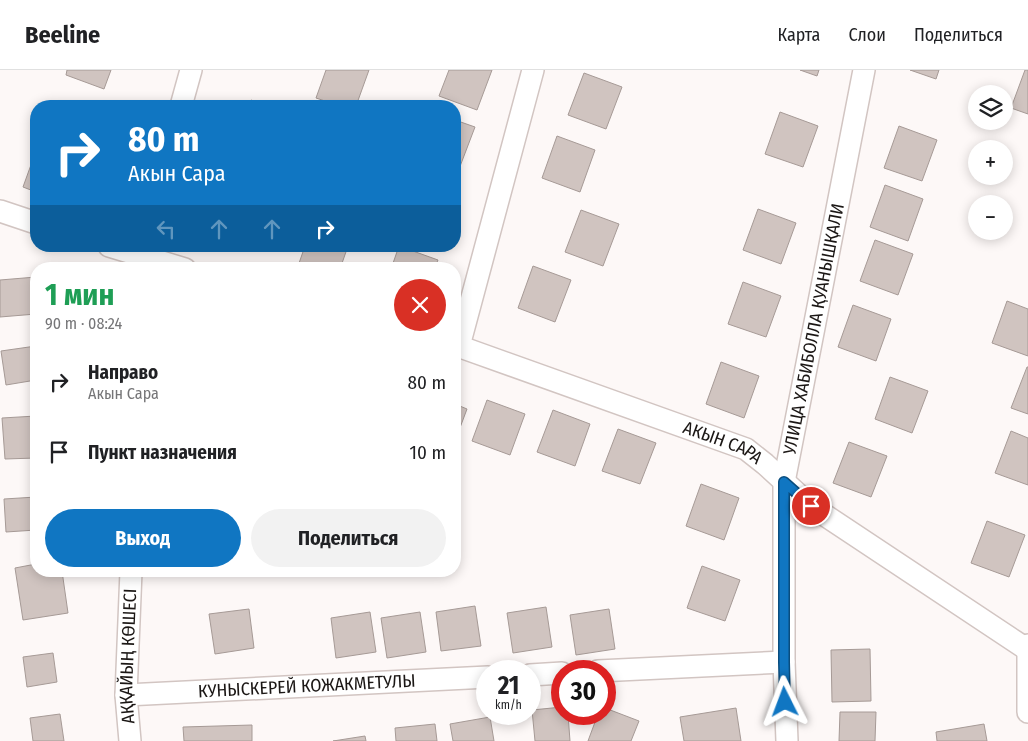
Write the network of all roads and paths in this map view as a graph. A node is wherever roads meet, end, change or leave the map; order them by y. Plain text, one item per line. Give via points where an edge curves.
1 (191, 70) edge
2 (533, 70) edge
3 (864, 70) edge
4 (184, 100) edge
5 (0, 212) edge
6 (30, 221) edge
7 (128, 252) edge
8 (144, 257) edge
9 (161, 262) edge
10 (461, 331) edge
11 (461, 346) edge
12 (784, 482) junction
13 (131, 577) edge
14 (1028, 648) edge
15 (784, 662) junction
16 (616, 670) edge
17 (476, 678) edge
18 (126, 695) junction
19 (1028, 712) edge
20 (130, 741) edge
21 (787, 741) edge

1 - 4 street
2 - 10 street
3 - 12 street, УЛИЦА ХАБИБОЛЛА ҚУАНЫШҚАЛИ
5 - 6 street
7 - 8 street
8 - 9 street
11 - 12 street, АКЫН САРА via 746,449
12 - 14 street, АКЫН САРА via 811,506
12 - 15 street, УЛИЦА ХАБИБОЛЛА ҚУАНЫШҚАЛИ
13 - 18 street, АҚҚАЙЫҢ КӨШЕСІ
14 - 19 street
15 - 16 street
15 - 21 street, УЛИЦА ХАБИБОЛЛА ҚУАНЫШҚАЛИ
17 - 18 street, КУНЫСКЕРЕЙ КОЖАКМЕТУЛЫ
18 - 20 street, АҚҚАЙЫҢ КӨШЕСІ

